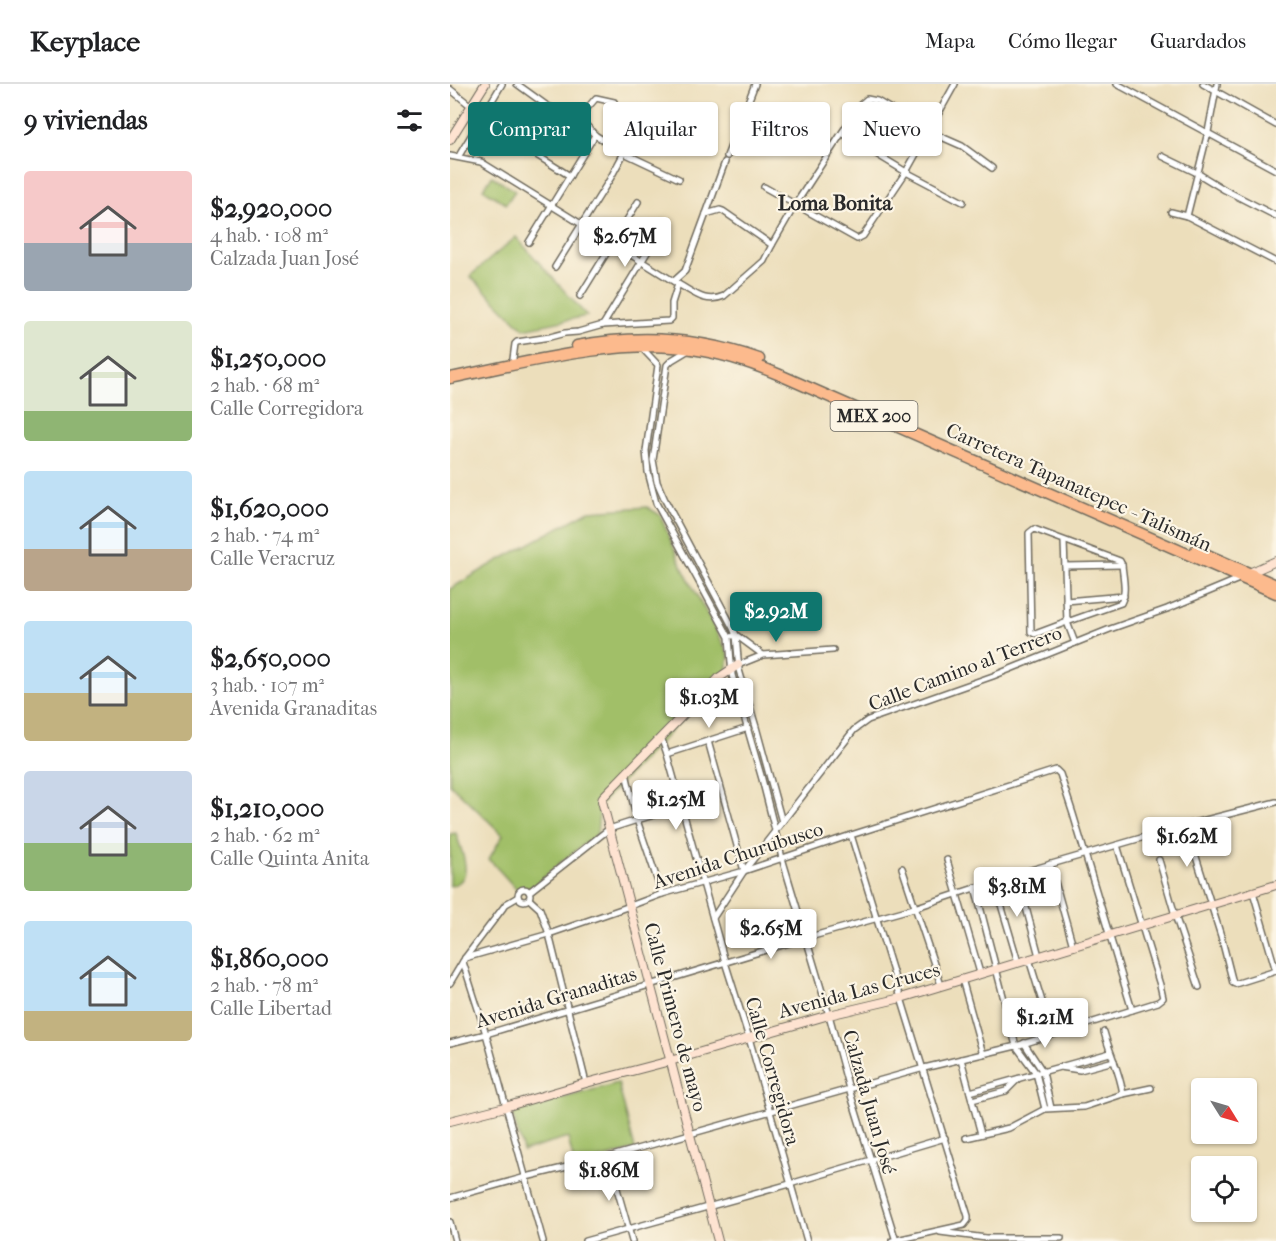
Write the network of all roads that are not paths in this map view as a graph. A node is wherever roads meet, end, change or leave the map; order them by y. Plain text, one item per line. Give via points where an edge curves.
1 (484, 84) edge
2 (502, 84) edge
3 (517, 84) edge
4 (755, 84) edge
5 (955, 84) edge
6 (1116, 84) edge
7 (1203, 84) edge
8 (1217, 84) edge
9 (450, 89) edge
10 (1216, 92) junction
11 (473, 102) edge
12 (542, 102) edge
13 (590, 102) edge
14 (614, 102) dead end
15 (864, 102) edge
16 (880, 102) edge
17 (468, 104) edge
18 (942, 107) edge
19 (468, 111) edge
20 (1276, 124) edge
21 (591, 131) edge
22 (1208, 132) junction
23 (842, 133) edge
24 (595, 135) junction
25 (942, 137) edge
26 (450, 140) edge
27 (603, 140) edge
28 (460, 154) dead end
29 (450, 156) edge
30 (538, 156) edge
31 (622, 156) edge
32 (630, 156) edge
33 (880, 156) edge
34 (915, 156) edge
35 (1162, 156) dead end
36 (992, 168) dead end
37 (1276, 170) edge
38 (906, 172) junction
39 (1197, 173) junction
40 (570, 176) junction
41 (679, 179) dead end
42 (765, 187) dead end
43 (638, 202) dead end
44 (963, 202) dead end
45 (795, 205) junction
46 (551, 206) junction
47 (1172, 212) dead end
48 (706, 214) junction
49 (1187, 216) junction
50 (1276, 216) edge
51 (665, 223) dead end
52 (582, 226) junction
53 (529, 243) dead end
54 (612, 244) junction
55 (772, 245) junction
56 (642, 261) junction
57 (1276, 262) edge
58 (555, 267) dead end
59 (676, 283) junction
60 (580, 296) dead end
61 (603, 325) junction
62 (641, 347) junction
63 (691, 348) junction
64 (513, 358) junction
65 (658, 365) junction
66 (667, 365) junction
67 (450, 371) edge
68 (450, 378) edge
69 (1064, 542) junction
70 (1276, 561) edge
71 (1122, 565) junction
72 (1065, 566) junction
73 (1245, 576) junction
74 (1276, 585) edge
75 (1276, 593) edge
76 (1124, 596) junction
77 (1066, 601) junction
78 (1067, 622) junction
79 (736, 635) junction
80 (729, 637) junction
81 (1075, 643) junction
82 (833, 650) dead end
83 (763, 655) junction
84 (734, 663) junction
85 (756, 727) junction
86 (747, 729) junction
87 (661, 737) junction
88 (708, 741) junction
89 (667, 754) junction
90 (626, 773) junction
91 (1276, 801) edge
92 (681, 807) junction
93 (637, 820) junction
94 (782, 822) junction
95 (1186, 825) junction
96 (609, 829) junction
97 (775, 830) junction
98 (851, 835) junction
99 (1117, 845) junction
100 (1085, 855) junction
101 (782, 858) junction
102 (946, 860) dead end
103 (1159, 860) dead end
104 (1050, 864) junction
105 (902, 868) dead end
106 (744, 871) junction
107 (1017, 874) junction
108 (994, 881) junction
109 (702, 882) junction
110 (1276, 885) edge
111 (975, 887) junction
112 (529, 892) junction
113 (1253, 892) junction
114 (956, 893) junction
115 (662, 894) junction
116 (518, 897) junction
117 (529, 899) junction
118 (1211, 904) junction
119 (630, 906) junction
120 (914, 908) junction
121 (1175, 915) junction
122 (877, 917) junction
123 (713, 918) junction
124 (1141, 925) junction
125 (549, 934) junction
126 (1109, 935) junction
127 (806, 938) junction
128 (1073, 946) junction
129 (1040, 956) junction
130 (1029, 959) junction
131 (464, 960) junction
132 (725, 962) junction
133 (1018, 962) junction
134 (997, 968) junction
135 (1276, 971) edge
136 (980, 973) junction
137 (962, 979) junction
138 (450, 983) edge
139 (651, 984) junction
140 (941, 985) junction
141 (1199, 987) dead end
142 (901, 998) junction
143 (568, 1009) junction
144 (1131, 1010) junction
145 (829, 1015) junction
146 (1104, 1032) dead end
147 (486, 1034) junction
148 (1052, 1034) junction
149 (749, 1038) junction
150 (450, 1043) edge
151 (1024, 1043) junction
152 (1016, 1046) junction
153 (1110, 1053) junction
154 (983, 1054) junction
155 (961, 1059) junction
156 (670, 1061) junction
157 (1114, 1061) junction
158 (1059, 1067) junction
159 (924, 1068) junction
160 (1044, 1072) junction
161 (1036, 1074) junction
162 (1018, 1078) junction
163 (586, 1083) junction
164 (1151, 1088) dead end
165 (849, 1089) junction
166 (970, 1092) junction
167 (1124, 1094) junction
168 (972, 1101) junction
169 (506, 1107) junction
170 (1048, 1109) junction
171 (769, 1112) junction
172 (450, 1121) edge
173 (690, 1134) junction
174 (981, 1134) junction
175 (945, 1138) junction
176 (966, 1138) dead end
177 (608, 1157) junction
178 (872, 1160) junction
179 (526, 1177) junction
180 (790, 1184) junction
181 (450, 1198) edge
182 (708, 1207) junction
183 (450, 1222) edge
184 (629, 1230) junction
185 (932, 1231) junction
186 (1061, 1238) dead end
187 (455, 1241) edge
188 (543, 1241) edge
189 (585, 1241) edge
190 (632, 1241) edge
191 (718, 1241) edge
192 (807, 1241) edge
193 (895, 1241) edge

1 - 11 street
2 - 28 street
3 - 12 street
4 - 48 street
5 - 18 street
6 - 22 street
7 - 10 street
8 - 10 street
9 - 17 street
10 - 20 street
10 - 22 street
13 - 14 street via 596,98
15 - 16 street
19 - 26 street
21 - 24 street
22 - 37 street
22 - 39 street
23 - 45 street
24 - 27 street
24 - 40 street
25 - 36 street
29 - 46 street via 481,162
30 - 40 street
31 - 52 street
32 - 41 street
33 - 38 street
34 - 38 street
35 - 39 street
38 - 44 street
38 - 45 street via 863,236 857,238
39 - 49 street
39 - 50 street
40 - 46 street
42 - 45 street
43 - 54 street
45 - 55 street
46 - 52 street
46 - 53 street
47 - 49 street
48 - 55 street via 723,211
48 - 59 street via 685,271
49 - 57 street
51 - 56 street
52 - 54 street
52 - 58 street
54 - 56 street
54 - 60 street
55 - 59 street via 764,261 724,296 706,300
56 - 59 street
56 - 61 street
59 - 61 street via 669,321
61 - 64 street via 517,342
62 - 63 highway, Carretera Tapanatepec - Talismán / MEX 200
62 - 65 street
62 - 68 highway, Carretera Tapanatepec - Talismán / MEX 200 via 586,351
63 - 66 street
63 - 73 highway, Carretera Tapanatepec - Talismán / MEX 200 via 754,364
64 - 67 highway, Carretera Tapanatepec - Talismán / MEX 200
64 - 73 highway, Carretera Tapanatepec - Talismán / MEX 200 via 596,342 650,339 692,342 740,352
65 - 66 street
65 - 80 street via 646,451 656,503
66 - 79 street via 653,460 657,482
69 - 71 street
69 - 72 street
69 - 78 street via 1034,530 1029,533 1031,632
70 - 73 street
71 - 72 street
71 - 76 street
72 - 77 street
73 - 74 highway, Carretera Tapanatepec - Talismán / MEX 200
73 - 75 highway, Carretera Tapanatepec - Talismán / MEX 200
73 - 81 street, Calle Camino al Terrero
76 - 77 street
76 - 78 street via 1121,603
77 - 78 street
78 - 81 street
79 - 80 street
79 - 83 street
79 - 84 street
80 - 84 street
81 - 94 street, Calle Camino al Terrero via 868,720 854,730
82 - 83 street
83 - 84 street
84 - 85 street
84 - 86 street, Calzada Juan José
84 - 87 street
85 - 86 street
85 - 94 street
86 - 88 street
86 - 97 street, Calzada Juan José
87 - 89 street, Calle Corregidora
87 - 90 street
88 - 89 street
88 - 106 street
89 - 92 street, Calle Corregidora
90 - 93 street
90 - 96 street, Calle Primero de mayo via 603,797
91 - 95 street, Avenida Granaditas
92 - 93 street
92 - 109 street, Calle Corregidora
93 - 96 street
93 - 115 street
94 - 97 street, Calle Camino al Terrero
95 - 99 street, Avenida Granaditas
95 - 118 street
96 - 112 street
96 - 119 street, Calle Primero de mayo
97 - 101 street, Calzada Juan José
97 - 106 street, Calle Camino al Terrero
98 - 100 street, Avenida Churubusco via 1056,770
98 - 101 street, Avenida Churubusco
98 - 122 street
99 - 100 street, Avenida Granaditas
99 - 124 street
100 - 104 street, Avenida Granaditas
100 - 126 street
101 - 106 street, Avenida Churubusco
101 - 127 street, Calzada Juan José
102 - 114 street
103 - 121 street
104 - 107 street, Avenida Granaditas
104 - 128 street
105 - 120 street
106 - 109 street, Avenida Churubusco
106 - 123 street, Calle Camino al Terrero
107 - 108 street, Avenida Granaditas
107 - 129 street
108 - 111 street, Avenida Granaditas
108 - 133 street
109 - 115 street, Avenida Churubusco
109 - 123 street, Calle Corregidora
110 - 113 street, Avenida Las Cruces
111 - 114 street, Avenida Granaditas
111 - 134 street
112 - 116 street via 521,890
112 - 117 street
113 - 118 street, Avenida Las Cruces
113 - 135 street
114 - 120 street, Avenida Granaditas
114 - 136 street
115 - 119 street, Avenida Churubusco
116 - 117 street via 524,902
116 - 131 street via 506,904
117 - 125 street via 540,909
118 - 121 street, Avenida Las Cruces
118 - 135 street via 1233,983
119 - 125 street, Avenida Churubusco
119 - 139 street, Calle Primero de mayo
120 - 122 street, Avenida Granaditas
120 - 140 street
121 - 124 street, Avenida Las Cruces
121 - 141 street
122 - 127 street, Avenida Granaditas
122 - 142 street
123 - 132 street, Calle Corregidora
124 - 126 street, Avenida Las Cruces
124 - 144 street via 1163,998
125 - 131 street, Avenida Churubusco
125 - 143 street
126 - 128 street, Avenida Las Cruces
126 - 144 street
127 - 132 street, Avenida Granaditas
127 - 145 street, Calzada Juan José
128 - 129 street, Avenida Las Cruces
129 - 130 street, Avenida Las Cruces
130 - 133 street, Avenida Las Cruces
130 - 148 street
131 - 138 street
131 - 147 street
132 - 139 street, Avenida Granaditas
132 - 149 street, Calle Corregidora
133 - 134 street, Avenida Las Cruces
134 - 136 street, Avenida Las Cruces
134 - 152 street
136 - 137 street, Avenida Las Cruces
137 - 140 street, Avenida Las Cruces
137 - 154 street
139 - 143 street, Avenida Granaditas
139 - 156 street, Calle Primero de mayo
140 - 142 street, Avenida Las Cruces
142 - 145 street, Avenida Las Cruces
142 - 159 street
143 - 147 street, Avenida Granaditas
143 - 163 street
144 - 148 street
145 - 149 street, Avenida Las Cruces
145 - 165 street, Calzada Juan José
146 - 153 street
147 - 150 street, Avenida Granaditas
147 - 169 street
148 - 151 street
149 - 156 street, Avenida Las Cruces
149 - 171 street, Calle Corregidora
151 - 152 street
151 - 160 street
152 - 154 street
152 - 161 street
153 - 157 street
153 - 158 street
154 - 155 street
155 - 159 street
155 - 166 street
156 - 163 street, Avenida Las Cruces
156 - 173 street, Calle Primero de mayo
157 - 158 street via 1080,1070
157 - 167 street
158 - 160 street
159 - 165 street
159 - 175 street
160 - 161 street
160 - 170 street
161 - 162 street
161 - 170 street
162 - 166 street
162 - 168 street via 1006,1091
163 - 169 street, Avenida Las Cruces
164 - 167 street
165 - 171 street
165 - 178 street, Calzada Juan José
166 - 168 street
167 - 170 street via 1084,1107
168 - 174 street
169 - 172 street, Avenida Las Cruces
169 - 179 street
170 - 174 street via 1009,1128
171 - 173 street
171 - 180 street, Calle Corregidora
173 - 177 street
173 - 182 street, Calle Primero de mayo
174 - 176 street
175 - 178 street
175 - 185 street via 969,1216 964,1225
177 - 179 street
177 - 184 street
178 - 180 street
178 - 193 street, Calzada Juan José
179 - 181 street
179 - 188 street
180 - 182 street
180 - 192 street, Calle Corregidora
182 - 184 street
182 - 191 street, Calle Primero de mayo
183 - 187 street
184 - 189 street
184 - 190 street
185 - 186 street via 986,1238
185 - 193 street

